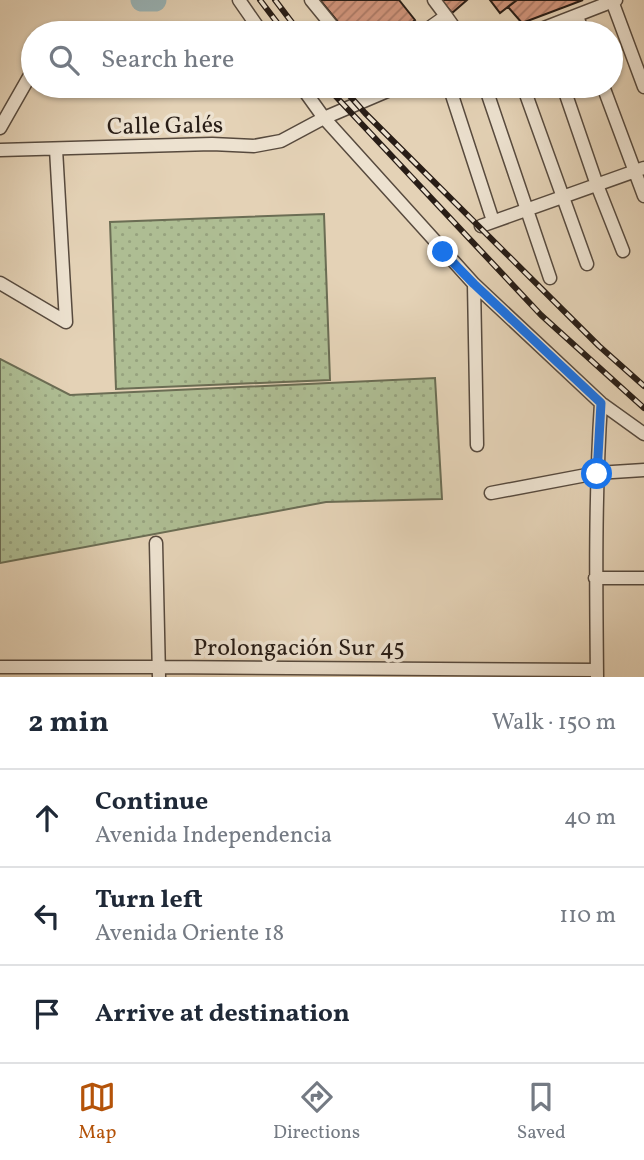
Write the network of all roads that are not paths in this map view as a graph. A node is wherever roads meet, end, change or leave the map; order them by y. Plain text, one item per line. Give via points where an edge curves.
1 (239, 0) edge
2 (311, 0) edge
3 (434, 0) edge
4 (614, 1) edge
5 (446, 16) junction
6 (577, 16) junction
7 (254, 21) edge
8 (328, 21) edge
9 (439, 21) edge
10 (450, 21) edge
11 (565, 21) edge
12 (579, 21) edge
13 (621, 21) edge
14 (623, 27) edge
15 (644, 87) edge
16 (21, 91) edge
17 (309, 98) edge
18 (371, 98) edge
19 (453, 98) edge
20 (489, 98) edge
21 (527, 98) edge
22 (567, 98) edge
23 (608, 98) edge
24 (324, 118) junction
25 (0, 128) edge
26 (56, 149) junction
27 (0, 150) edge
28 (639, 170) edge
29 (597, 185) junction
30 (644, 197) edge
31 (564, 198) junction
32 (526, 209) junction
33 (494, 221) junction
34 (481, 226) dead end
35 (623, 251) dead end
36 (587, 264) dead end
37 (550, 278) dead end
38 (0, 283) edge
39 (474, 284) junction
40 (601, 403) junction
41 (644, 434) edge
42 (477, 445) dead end
43 (644, 470) edge
44 (597, 474) junction
45 (491, 493) dead end
46 (156, 543) dead end
47 (596, 578) junction
48 (644, 578) edge
49 (0, 667) edge
50 (159, 672) edge
51 (597, 674) edge

1 - 7 street
2 - 8 street
3 - 5 street
4 - 6 street
4 - 13 street
5 - 9 street
5 - 10 street
6 - 11 street
6 - 12 street
14 - 15 street
16 - 25 street
17 - 24 street
18 - 24 street, Calle Galés
19 - 33 street
20 - 32 street
21 - 31 street
22 - 29 street
23 - 28 street
24 - 26 street, Calle Galés via 281,141 254,146
24 - 39 street
26 - 27 street, Calle Galés
26 - 38 street via 66,322
28 - 29 street
28 - 30 street
29 - 31 street
29 - 35 street
31 - 32 street
31 - 36 street
32 - 33 street
32 - 37 street
33 - 34 street
39 - 40 street
39 - 42 street
40 - 41 street
40 - 44 street
43 - 44 street
44 - 45 street
44 - 47 street
46 - 50 street
47 - 48 street
47 - 51 street
49 - 50 street, Prolongación Sur 45
50 - 51 street, Prolongación Sur 45

